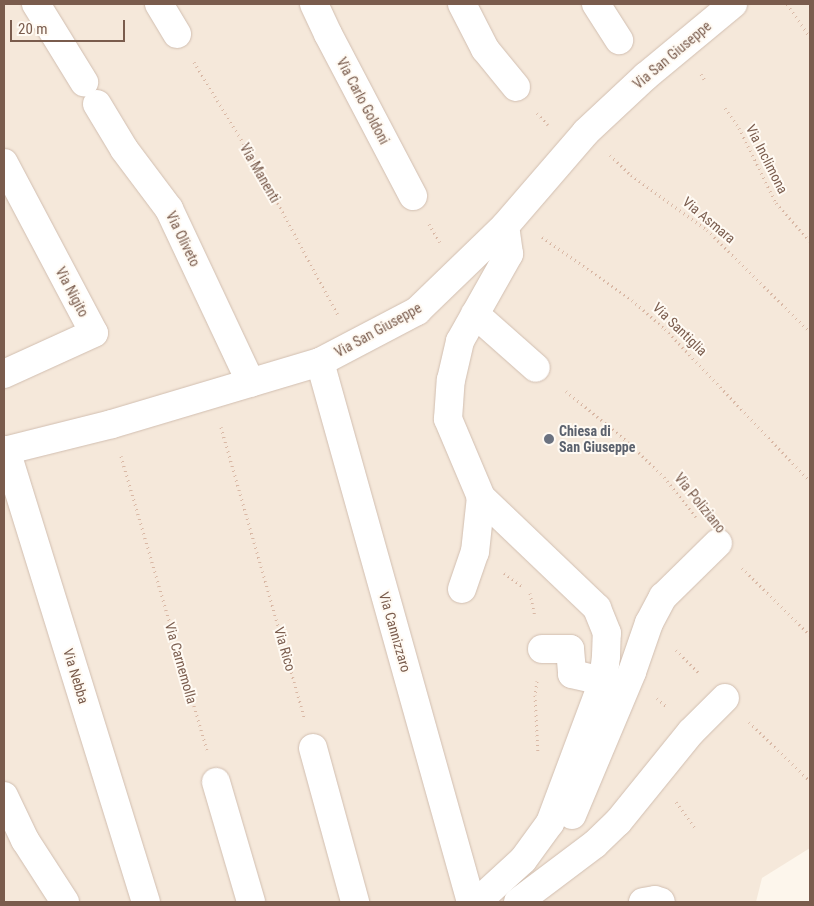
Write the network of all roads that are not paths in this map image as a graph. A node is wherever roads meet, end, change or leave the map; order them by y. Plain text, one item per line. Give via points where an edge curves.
1 (36, 4) edge
2 (159, 4) edge
3 (314, 4) edge
4 (462, 4) edge
5 (596, 4) edge
6 (733, 4) edge
7 (177, 34) road end
8 (618, 40) dead end
9 (516, 87) road end
10 (4, 163) edge
11 (413, 196) road end
12 (509, 221) junction
13 (475, 314) junction
14 (320, 362) junction
15 (536, 368) dead end
16 (4, 374) edge
17 (251, 383) junction
18 (5, 451) edge
19 (481, 497) junction
20 (718, 543) road end
21 (462, 590) dead end
22 (542, 650) dead end
23 (603, 681) junction
24 (725, 698) dead end
25 (313, 748) road end
26 (216, 782) road end
27 (4, 796) edge
28 (15, 844) edge
29 (523, 860) junction
30 (65, 902) edge
31 (146, 902) edge
32 (251, 902) edge
33 (355, 902) edge
34 (471, 902) edge
35 (476, 902) edge
36 (518, 902) edge
37 (644, 902) edge
38 (661, 902) edge

1 - 17 street, Via Oliveto via 124,149 169,209
2 - 7 street
3 - 11 street, Via Carlo Goldoni
4 - 9 street via 485,49
5 - 8 street
6 - 12 street, Via San Giuseppe via 646,76 578,141
10 - 16 street, Via Nigito via 94,333
12 - 13 street via 509,254
12 - 14 street, Via San Giuseppe via 417,311
13 - 15 street
13 - 19 street via 460,341 451,380 448,419
14 - 17 street, Via San Giuseppe
14 - 34 street, Via Cannizzaro
17 - 18 street, Via San Giuseppe
18 - 31 street, Via Nebba
19 - 21 street via 475,552
19 - 23 street via 597,608 607,634
20 - 29 street via 663,597 649,623 632,672 558,841
22 - 23 street via 570,650 572,674
23 - 29 street via 550,823
24 - 36 street via 691,732 618,822
25 - 33 street
26 - 32 street
27 - 28 street
28 - 30 street
29 - 35 street
37 - 38 street

